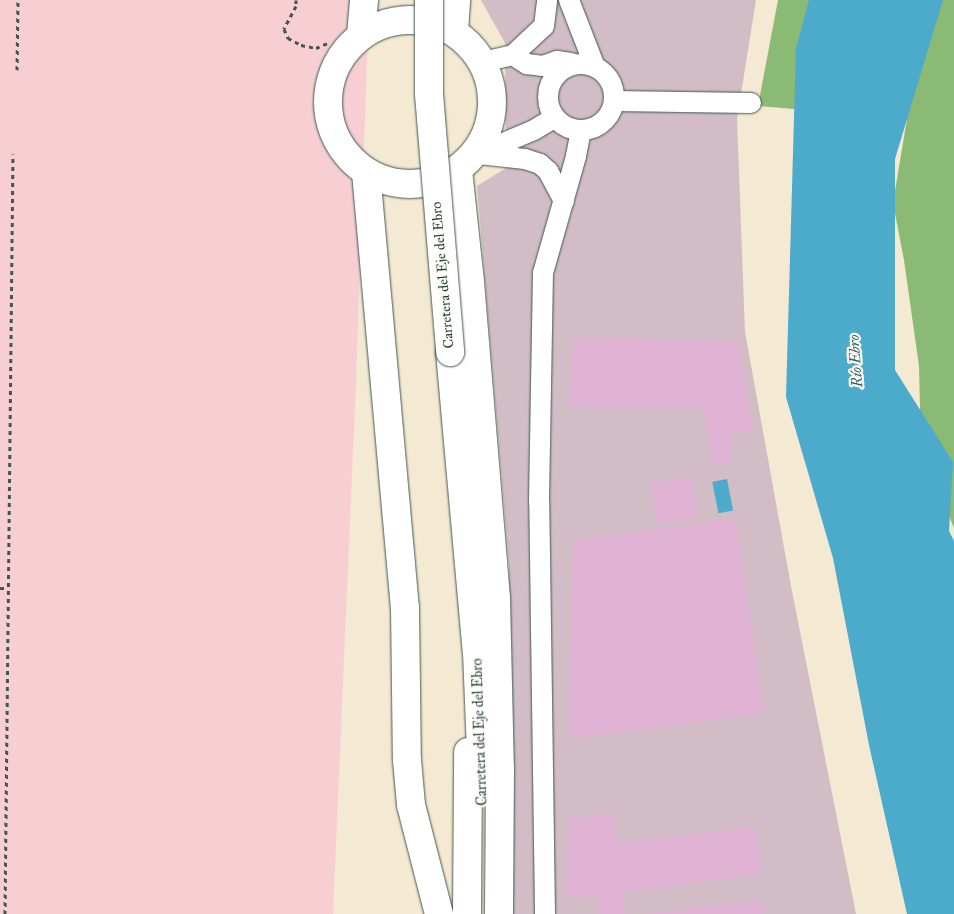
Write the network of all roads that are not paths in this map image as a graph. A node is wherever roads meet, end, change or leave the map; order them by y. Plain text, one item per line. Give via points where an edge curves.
1 (364, 0) edge
2 (429, 0) edge
3 (456, 0) edge
4 (547, 0) edge
5 (568, 0) edge
6 (454, 31) junction
7 (361, 35) junction
8 (513, 55) junction
9 (483, 62) junction
10 (575, 64) junction
11 (595, 67) junction
12 (614, 101) junction
13 (751, 103) dead end
14 (554, 118) junction
15 (581, 130) junction
16 (468, 162) junction
17 (366, 172) junction
18 (564, 201) junction
19 (468, 550) junction
20 (438, 914) edge
21 (467, 914) edge
22 (490, 914) edge
23 (499, 914) edge
24 (545, 914) edge

1 - 7 main road
2 - 19 main road, Carretera del Eje del Ebro, bridge via 429,94
3 - 6 main road
4 - 8 street via 544,26
5 - 11 street
6 - 7 main road via 431,21 407,19 383,24
6 - 9 main road
7 - 17 main road via 347,48 332,76 328,95 334,133 345,152
8 - 9 street
8 - 10 street via 527,64 543,66 557,61
9 - 16 main road via 492,88 492,114 484,140
10 - 11 street
10 - 14 street via 556,75 550,85 549,107
11 - 12 street via 610,81
12 - 13 street
12 - 15 street via 612,110 599,125
14 - 15 street via 570,129
14 - 16 street
15 - 18 street
16 - 17 main road via 436,180 412,185 388,182
16 - 18 street via 525,159 540,164 548,171
16 - 23 main road via 470,282 496,597
17 - 20 main road via 405,606 411,805
18 - 24 street via 544,272 539,501
19 - 21 main road, Carretera del Eje del Ebro via 465,624
19 - 22 main road, Carretera del Eje del Ebro via 477,652

